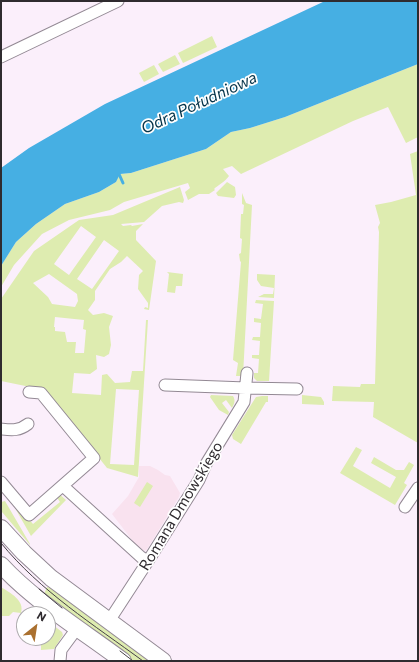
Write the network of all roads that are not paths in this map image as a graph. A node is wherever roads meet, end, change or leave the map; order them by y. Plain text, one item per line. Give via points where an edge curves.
1 (118, 1) edge
2 (1, 57) edge
3 (247, 374) dead end
4 (165, 385) dead end
5 (246, 388) junction
6 (297, 389) dead end
7 (29, 392) dead end
8 (28, 424) dead end
9 (1, 429) edge
10 (1, 482) edge
11 (63, 486) junction
12 (416, 495) edge
13 (406, 507) dead end
14 (1, 528) edge
15 (148, 562) junction
16 (1, 565) edge
17 (51, 578) junction
18 (36, 597) junction
19 (109, 621) junction
20 (78, 628) junction
21 (60, 661) edge
22 (123, 661) edge
23 (163, 661) edge

1 - 2 street
3 - 5 street, Romana Dmowskiego
4 - 5 street
5 - 6 street
5 - 15 street, Romana Dmowskiego via 244,402
7 - 11 street via 41,393 94,458
8 - 9 street via 21,429
10 - 11 street via 29,515
11 - 15 street
12 - 13 street
14 - 17 street
15 - 19 street, Romana Dmowskiego
16 - 18 street
17 - 18 street via 39,584
17 - 19 street
18 - 20 street
19 - 23 street
20 - 21 street via 60,650
20 - 22 street

